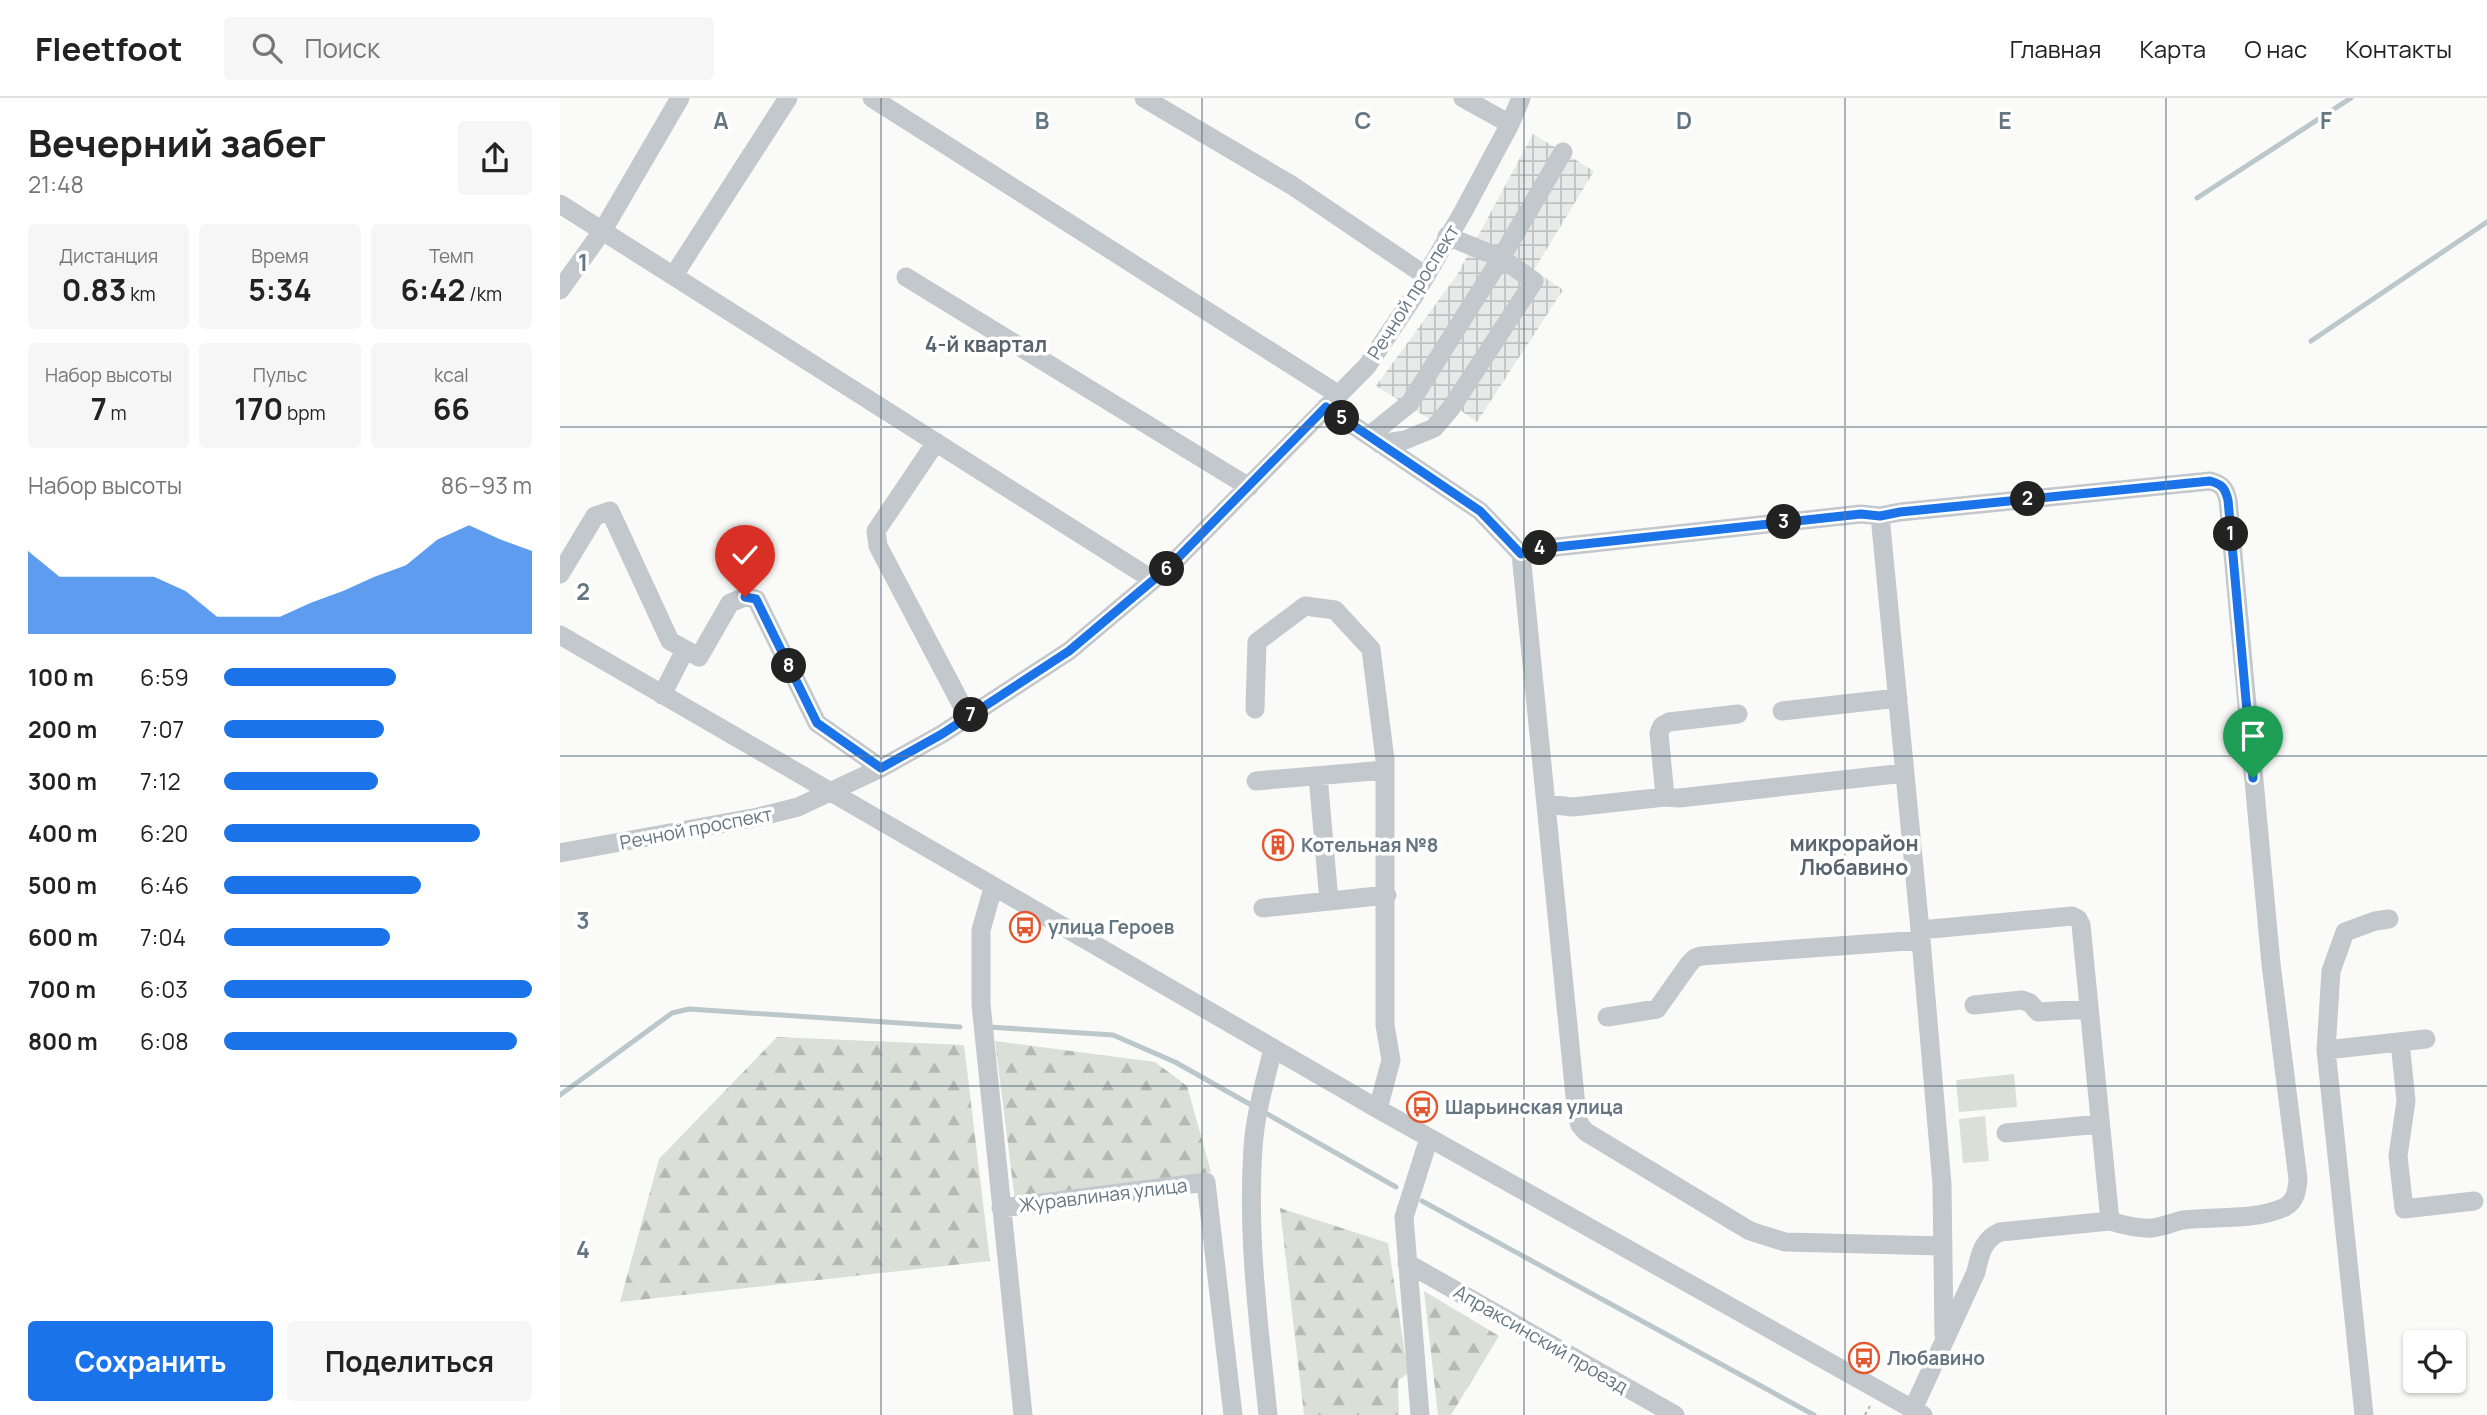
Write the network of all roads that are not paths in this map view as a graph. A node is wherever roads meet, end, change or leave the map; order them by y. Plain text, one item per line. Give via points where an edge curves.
1 (680, 98) edge
2 (788, 98) edge
3 (872, 98) edge
4 (1144, 98) edge
5 (1462, 98) edge
6 (1521, 98) edge
7 (1510, 124) junction
8 (1563, 152) dead end
9 (560, 204) edge
10 (603, 230) junction
11 (1447, 236) junction
12 (1501, 258) junction
13 (674, 275) junction
14 (1426, 276) junction
15 (906, 277) dead end
16 (560, 290) edge
17 (1332, 401) junction
18 (1375, 440) junction
19 (936, 442) junction
20 (1249, 487) junction
21 (1880, 516) junction
22 (1521, 554) junction
23 (560, 574) edge
24 (1153, 580) junction
25 (560, 635) edge
26 (685, 650) junction
27 (662, 695) junction
28 (1898, 698) junction
29 (1255, 709) dead end
30 (1782, 711) dead end
31 (1738, 715) dead end
32 (968, 717) junction
33 (881, 768) junction
34 (1385, 770) junction
35 (1905, 773) junction
36 (1318, 776) junction
37 (1256, 781) dead end
38 (830, 793) junction
39 (1665, 797) junction
40 (1546, 804) junction
41 (560, 853) edge
42 (993, 888) junction
43 (1387, 895) junction
44 (1329, 901) junction
45 (1263, 908) dead end
46 (2389, 919) dead end
47 (1921, 935) junction
48 (1974, 1004) dead end
49 (2089, 1009) junction
50 (1607, 1017) dead end
51 (2427, 1039) dead end
52 (2400, 1042) junction
53 (1272, 1049) junction
54 (2326, 1051) junction
55 (1378, 1109) junction
56 (2100, 1124) junction
57 (2006, 1133) dead end
58 (1429, 1138) junction
59 (2474, 1201) dead end
60 (1000, 1208) junction
61 (2110, 1221) junction
62 (1943, 1246) junction
63 (1407, 1262) junction
64 (1944, 1339) junction
65 (1918, 1412) edge
66 (1023, 1415) edge
67 (1233, 1415) edge
68 (1268, 1415) edge
69 (1420, 1415) edge
70 (1675, 1415) edge
71 (2364, 1415) edge

1 - 10 street
2 - 13 street
3 - 17 street
4 - 14 street via 1293,186
5 - 7 street
6 - 7 street, Речной проспект
7 - 11 street, Речной проспект
8 - 12 street
9 - 10 street
10 - 13 street
10 - 16 street
11 - 12 street
11 - 14 street, Речной проспект
12 - 18 street via 1410,403
12 - 18 street via 1534,281 1451,408 1434,428 1405,440
13 - 19 street
14 - 17 street, Речной проспект via 1367,366
15 - 20 street
17 - 18 street
17 - 20 street, Речной проспект
18 - 22 street via 1480,511
19 - 24 street
19 - 32 street via 876,531 878,546
20 - 24 street, Речной проспект
21 - 22 street via 1861,514 1686,532
21 - 28 street
21 - 61 street via 2210,481 2225,489 2271,964 2298,1179 2296,1196 2287,1206 2271,1212 2183,1220 2151,1228
22 - 40 street
23 - 26 street via 595,516 610,511 670,641
24 - 32 street, Речной проспект via 1069,651
25 - 27 street
26 - 27 street
26 - 33 street via 699,657 730,603 745,597 756,599 817,723
27 - 38 street
28 - 30 street
28 - 35 street
29 - 34 street via 1257,642 1305,606 1335,610 1371,649
31 - 39 street via 1662,726
32 - 33 street, Речной проспект
33 - 38 street, Речной проспект
34 - 36 street
34 - 43 street
35 - 39 street
35 - 47 street
36 - 37 street
36 - 44 street
38 - 41 street, Речной проспект via 758,817
38 - 42 street
39 - 40 street via 1573,807
40 - 62 street via 1577,1116 1586,1132 1751,1231 1785,1242
42 - 53 street
42 - 60 street via 981,930 981,1004
43 - 44 street
43 - 55 street via 1385,1025 1391,1060
44 - 45 street
46 - 54 street via 2345,932 2331,971
47 - 49 street via 2072,916 2081,925
47 - 50 street via 1702,956 1689,964 1657,1009
47 - 62 street
48 - 49 street via 2022,1000 2038,1013
49 - 56 street
51 - 52 street
52 - 54 street
52 - 59 street via 2406,1101 2398,1156 2404,1209
53 - 55 street
53 - 68 street via 1253,1147 1251,1221
54 - 71 street
55 - 58 street
56 - 57 street
56 - 61 street
58 - 63 street via 1404,1217
58 - 65 street
60 - 66 street
60 - 67 street, Журавлиная улица via 1206,1182
61 - 64 street via 2000,1232 1989,1237
62 - 64 street
63 - 69 street
63 - 70 street, Апраксинский проезд
64 - 65 street

